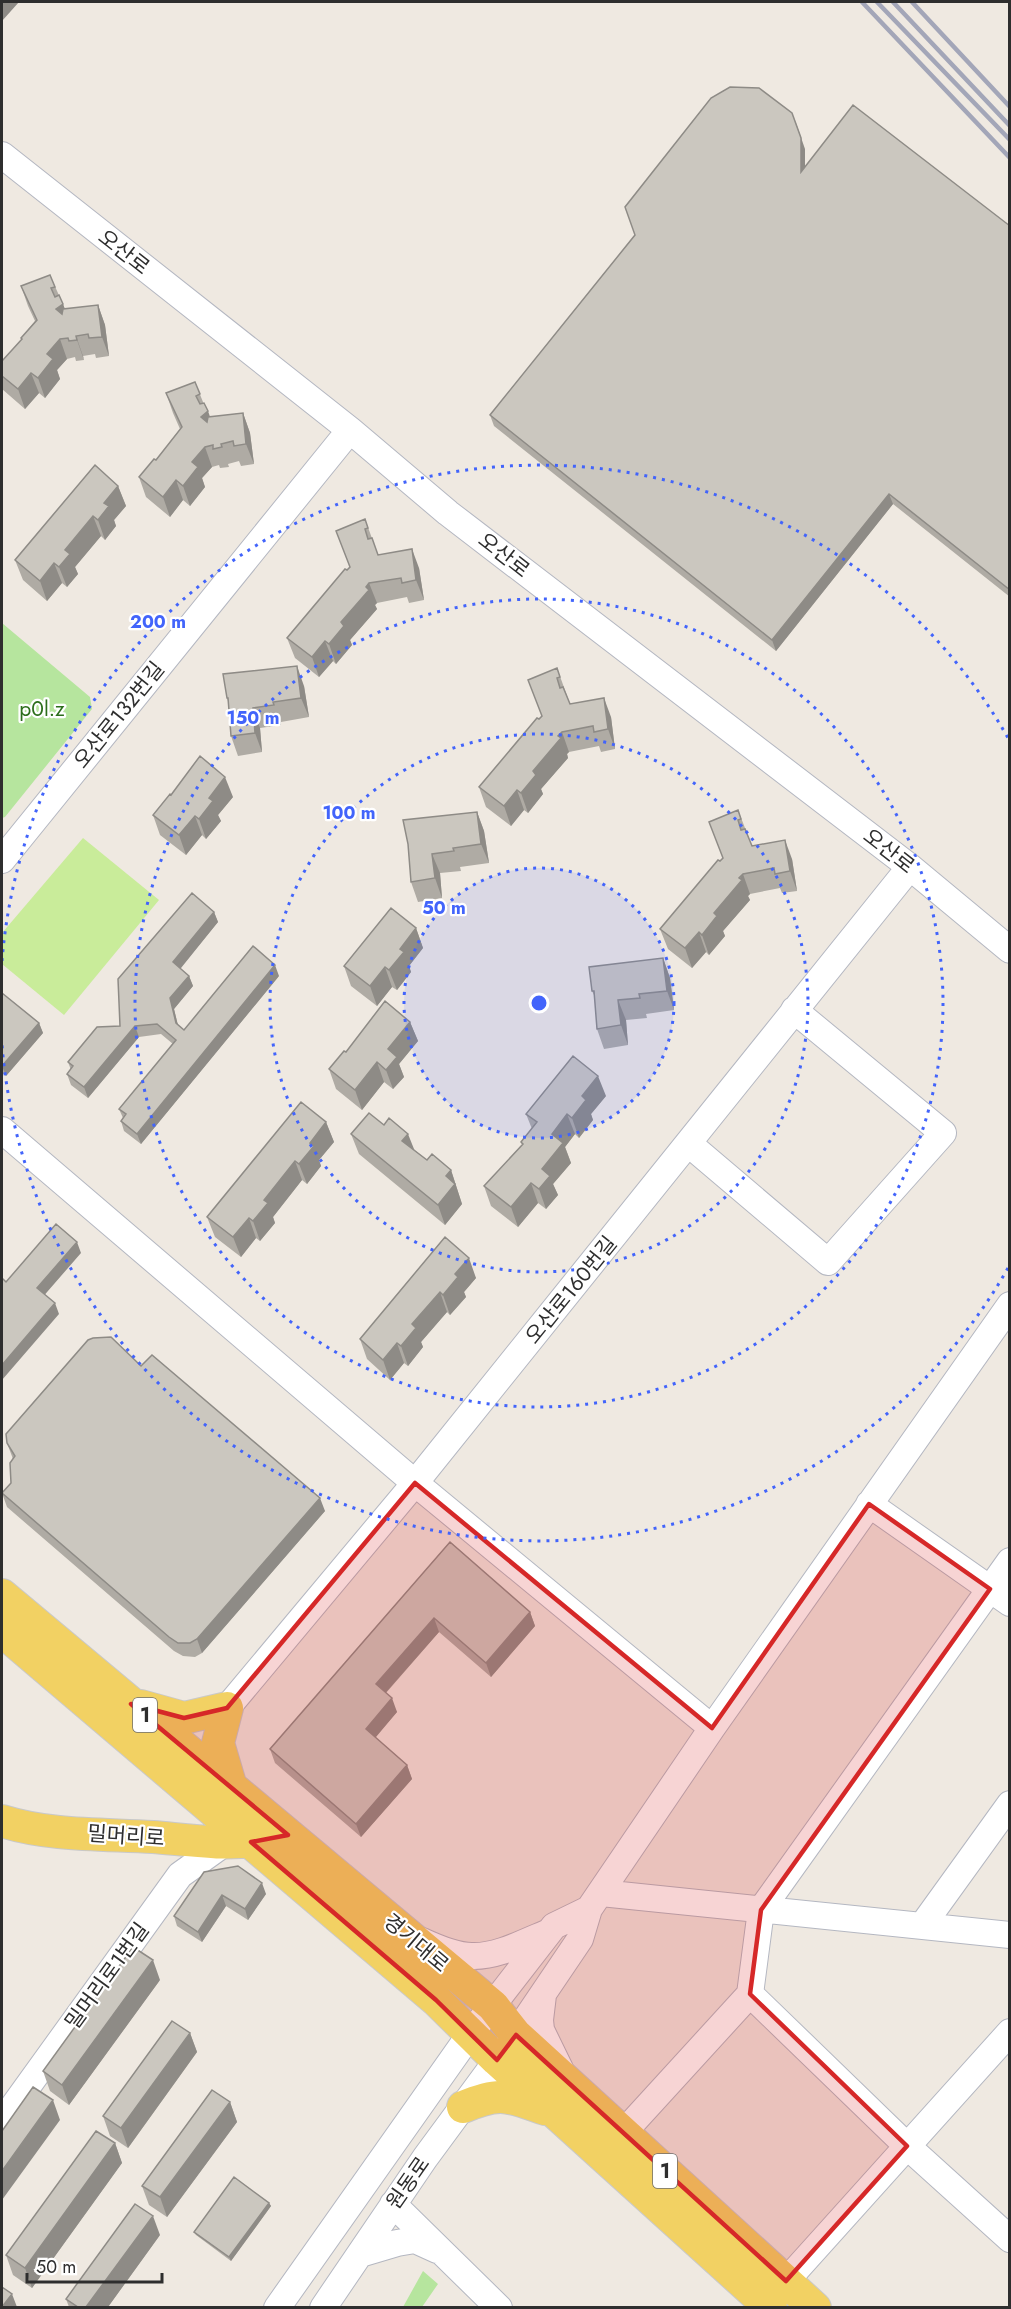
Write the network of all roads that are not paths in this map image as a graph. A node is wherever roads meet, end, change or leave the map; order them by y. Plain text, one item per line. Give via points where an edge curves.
1 (2, 155) edge
2 (350, 430) junction
3 (2, 860) edge
4 (910, 867) junction
5 (1010, 950) edge
6 (794, 1011) junction
7 (2, 1130) edge
8 (689, 1144) junction
9 (1010, 1305) edge
10 (415, 1483) junction
11 (869, 1504) junction
12 (1010, 1560) edge
13 (2, 1595) edge
14 (1000, 1596) edge
15 (2, 1631) edge
16 (131, 1704) junction
17 (227, 1708) junction
18 (712, 1728) junction
19 (231, 1787) junction
20 (1010, 1804) edge
21 (2, 1821) edge
22 (288, 1835) junction
23 (238, 1842) junction
24 (595, 1901) junction
25 (762, 1910) junction
26 (922, 1926) junction
27 (550, 1932) junction
28 (1010, 1935) edge
29 (409, 1936) junction
30 (750, 1994) junction
31 (543, 1995) junction
32 (433, 1997) junction
33 (493, 2006) junction
34 (1010, 2032) edge
35 (471, 2033) junction
36 (515, 2034) junction
37 (497, 2060) junction
38 (449, 2064) junction
39 (566, 2080) junction
40 (463, 2107) junction
41 (553, 2111) junction
42 (4, 2113) edge
43 (623, 2133) junction
44 (907, 2146) junction
45 (393, 2204) junction
46 (1010, 2239) edge
47 (440, 2252) junction
48 (360, 2254) junction
49 (770, 2299) edge
50 (277, 2307) edge
51 (323, 2307) edge
52 (499, 2307) edge
53 (815, 2307) edge

1 - 2 street, 오산로
2 - 3 street, 오산로132번길
2 - 4 street, 오산로 via 448,513
4 - 5 street, 오산로
4 - 6 street, 오산로160번길
6 - 8 street, 오산로160번길
6 - 8 street via 943,1133 828,1262
7 - 10 street
8 - 10 street, 오산로160번길
9 - 11 street
10 - 17 street, 오산로160번길
10 - 18 street
11 - 14 street
11 - 18 street
12 - 14 street
13 - 16 main road, 경기대로 / 1
14 - 25 street
15 - 23 main road, 경기대로 / 1
16 - 17 main road via 184,1718
16 - 19 main road, 경기대로 / 1
17 - 19 main road via 218,1743
18 - 24 street
19 - 22 main road, 경기대로 / 1
20 - 26 street
21 - 23 main road, 밀머리로 via 24,1828
22 - 23 main road, 밀머리로
22 - 29 main road, 경기대로 / 1
23 - 32 main road, 경기대로 / 1
23 - 42 street, 밀머리로1번길 via 180,1875
24 - 25 street
24 - 27 street
24 - 31 street, 원동로 via 580,1939
25 - 26 street
25 - 30 street
26 - 28 street
27 - 29 street via 491,1954 472,1956
27 - 33 street
29 - 33 main road, 경기대로 / 1
30 - 43 street
30 - 44 street
31 - 36 street, 원동로
31 - 39 street via 541,2030
32 - 35 main road, 경기대로 / 1
32 - 38 street via 453,2034
33 - 35 street
33 - 36 main road, 경기대로 / 1
34 - 44 street
35 - 37 main road, 경기대로 / 1
35 - 38 street
36 - 37 street, 원동로
36 - 39 main road, 경기대로 / 1
37 - 40 street, 원동로
37 - 41 main road, 경기대로 / 1
38 - 50 street
39 - 43 main road, 경기대로 / 1
40 - 41 main road via 496,2096
40 - 45 street, 원동로
41 - 49 main road, 경기대로 / 1
43 - 49 main road, 경기대로 / 1
44 - 46 street
44 - 49 street
45 - 47 street
45 - 48 street, 원동로
47 - 48 street via 415,2240
47 - 52 street
48 - 51 street, 원동로
49 - 53 main road, 경기대로 / 1

